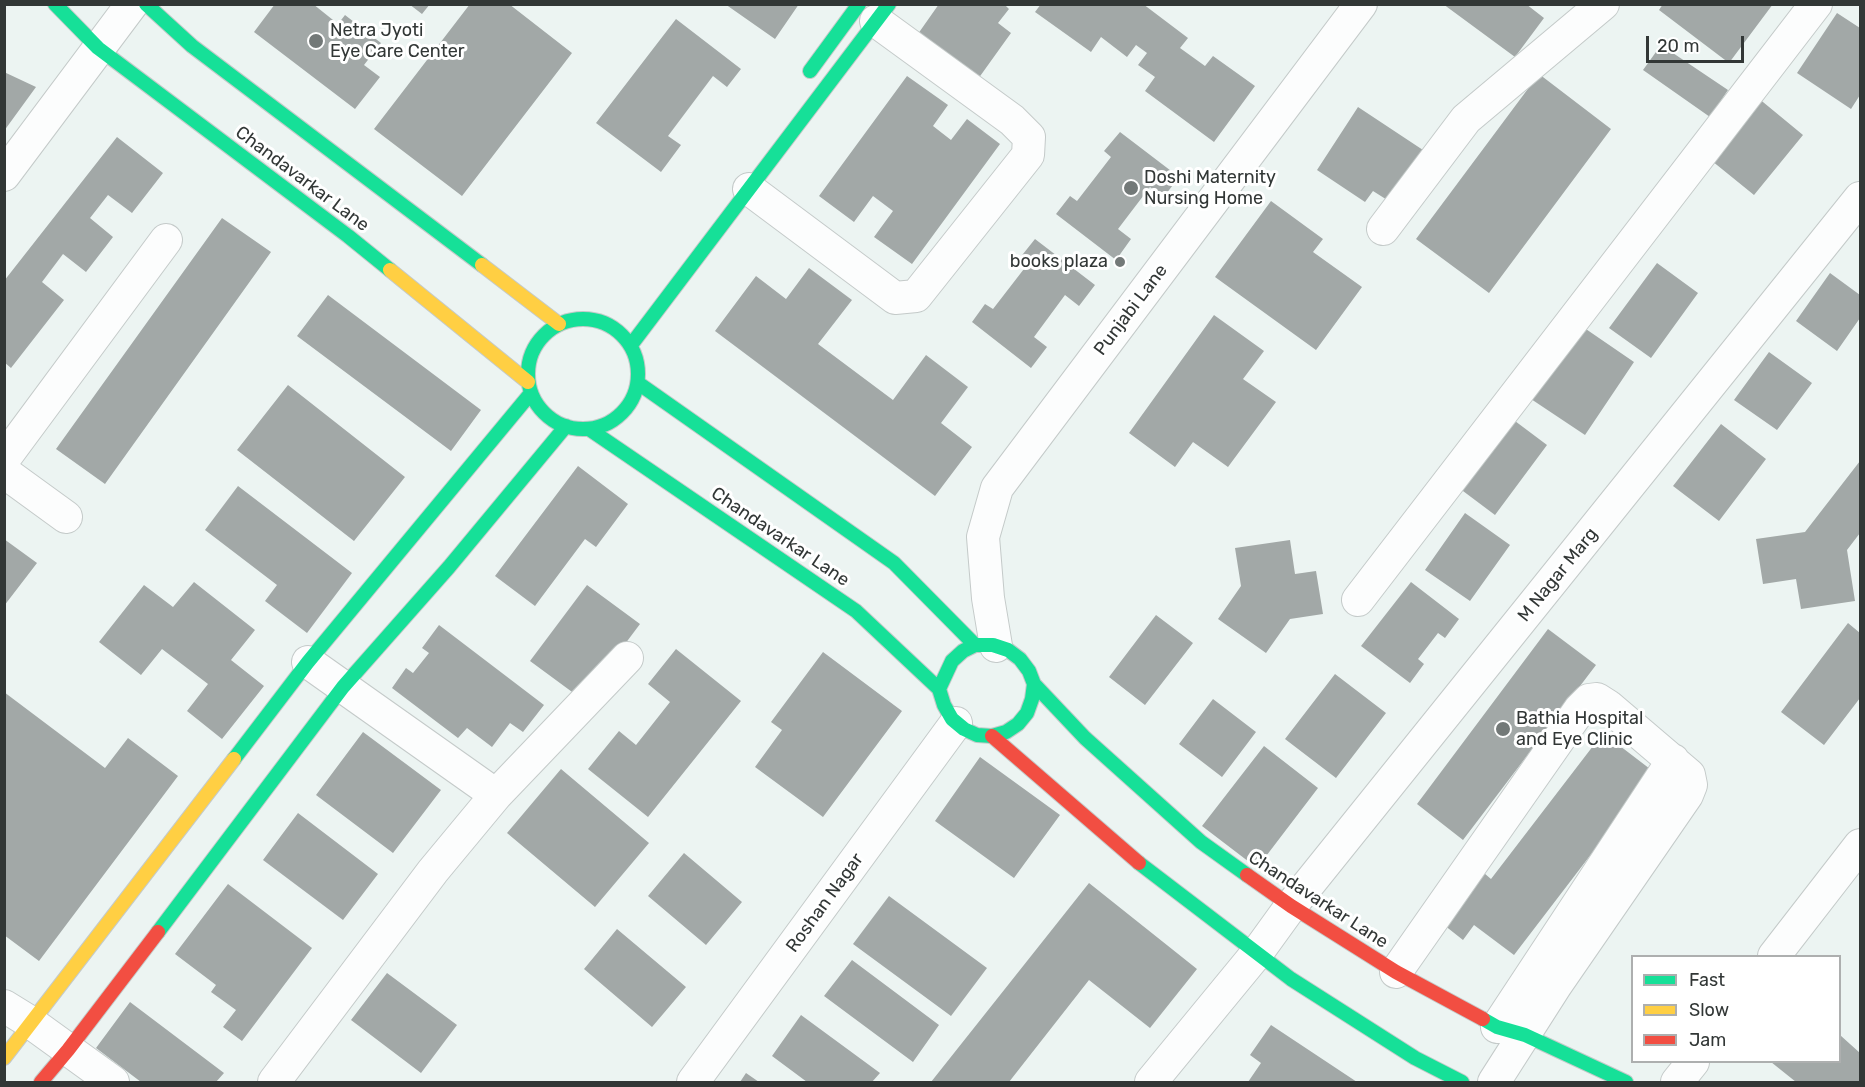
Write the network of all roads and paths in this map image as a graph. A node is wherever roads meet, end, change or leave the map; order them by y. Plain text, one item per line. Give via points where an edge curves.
1 (55, 4) edge
2 (132, 4) edge
3 (146, 4) edge
4 (1361, 4) edge
5 (1603, 4) edge
6 (1816, 4) edge
7 (875, 10) edge
8 (98, 48) junction
9 (801, 83) dead end
10 (4, 176) edge
11 (749, 189) junction
12 (1860, 198) edge
13 (1383, 229) dead end
14 (166, 240) dead end
15 (629, 317) dead end
16 (559, 324) junction
17 (620, 332) junction
18 (631, 345) junction
19 (638, 383) junction
20 (530, 387) junction
21 (566, 426) junction
22 (589, 429) junction
23 (4, 459) edge
24 (4, 471) edge
25 (66, 517) dead end
26 (1358, 600) dead end
27 (985, 645) junction
28 (627, 658) dead end
29 (308, 663) junction
30 (1034, 684) junction
31 (344, 687) junction
32 (939, 689) junction
33 (956, 723) junction
34 (992, 736) junction
35 (496, 795) junction
36 (1860, 845) edge
37 (1291, 906) junction
38 (1257, 953) junction
39 (1776, 955) edge
40 (1396, 972) junction
41 (17, 1014) edge
42 (1511, 1031) junction
43 (68, 1050) junction
44 (4, 1058) edge
45 (1692, 1063) edge
46 (40, 1083) edge
47 (112, 1083) edge
48 (274, 1083) edge
49 (693, 1083) edge
50 (1151, 1083) edge
51 (1462, 1083) edge
52 (1494, 1083) edge
53 (1626, 1083) edge
54 (1677, 1083) edge

1 - 8 street, Chandavarkar Lane
2 - 8 street
3 - 16 street via 192,46
4 - 27 street, Punjabi Lane via 997,488 983,537 988,598
5 - 13 street via 1466,119
6 - 26 street
7 - 9 street
7 - 11 street
7 - 11 street via 1012,120 1029,137 1028,155 916,296 895,298
8 - 10 street
8 - 20 street, Chandavarkar Lane via 348,236
11 - 18 street
12 - 37 street, M Nagar Marg
14 - 23 street
15 - 17 street
16 - 17 street via 585,318
16 - 20 street via 536,343 528,360
17 - 18 street
18 - 19 street
19 - 22 street via 624,412 610,423
19 - 27 street, Chandavarkar Lane via 894,563
20 - 21 street via 543,413
20 - 29 street
21 - 22 street
21 - 31 street
22 - 32 street, Chandavarkar Lane via 856,611
24 - 25 street
27 - 30 street, Chandavarkar Lane via 1008,650 1020,658
27 - 32 street via 963,651 952,661
28 - 35 street
29 - 31 street
29 - 41 street
30 - 34 street via 1023,718 1006,732
30 - 37 street, Chandavarkar Lane via 1085,738 1200,842
31 - 35 street
31 - 43 street
32 - 33 street, Chandavarkar Lane
33 - 34 street via 977,735
33 - 49 street, Roshan Nagar
34 - 38 street via 1157,878
35 - 48 street via 433,871
36 - 39 street
37 - 38 street, M Nagar Marg
37 - 40 street, Chandavarkar Lane
38 - 50 street, M Nagar Marg
38 - 51 street via 1415,1058
40 - 42 street, Chandavarkar Lane
40 - 42 street via 1580,710 1589,700 1597,699 1673,760
41 - 43 street
41 - 44 street
42 - 52 street
42 - 53 street, Chandavarkar Lane
43 - 46 street
43 - 47 street
45 - 54 street

